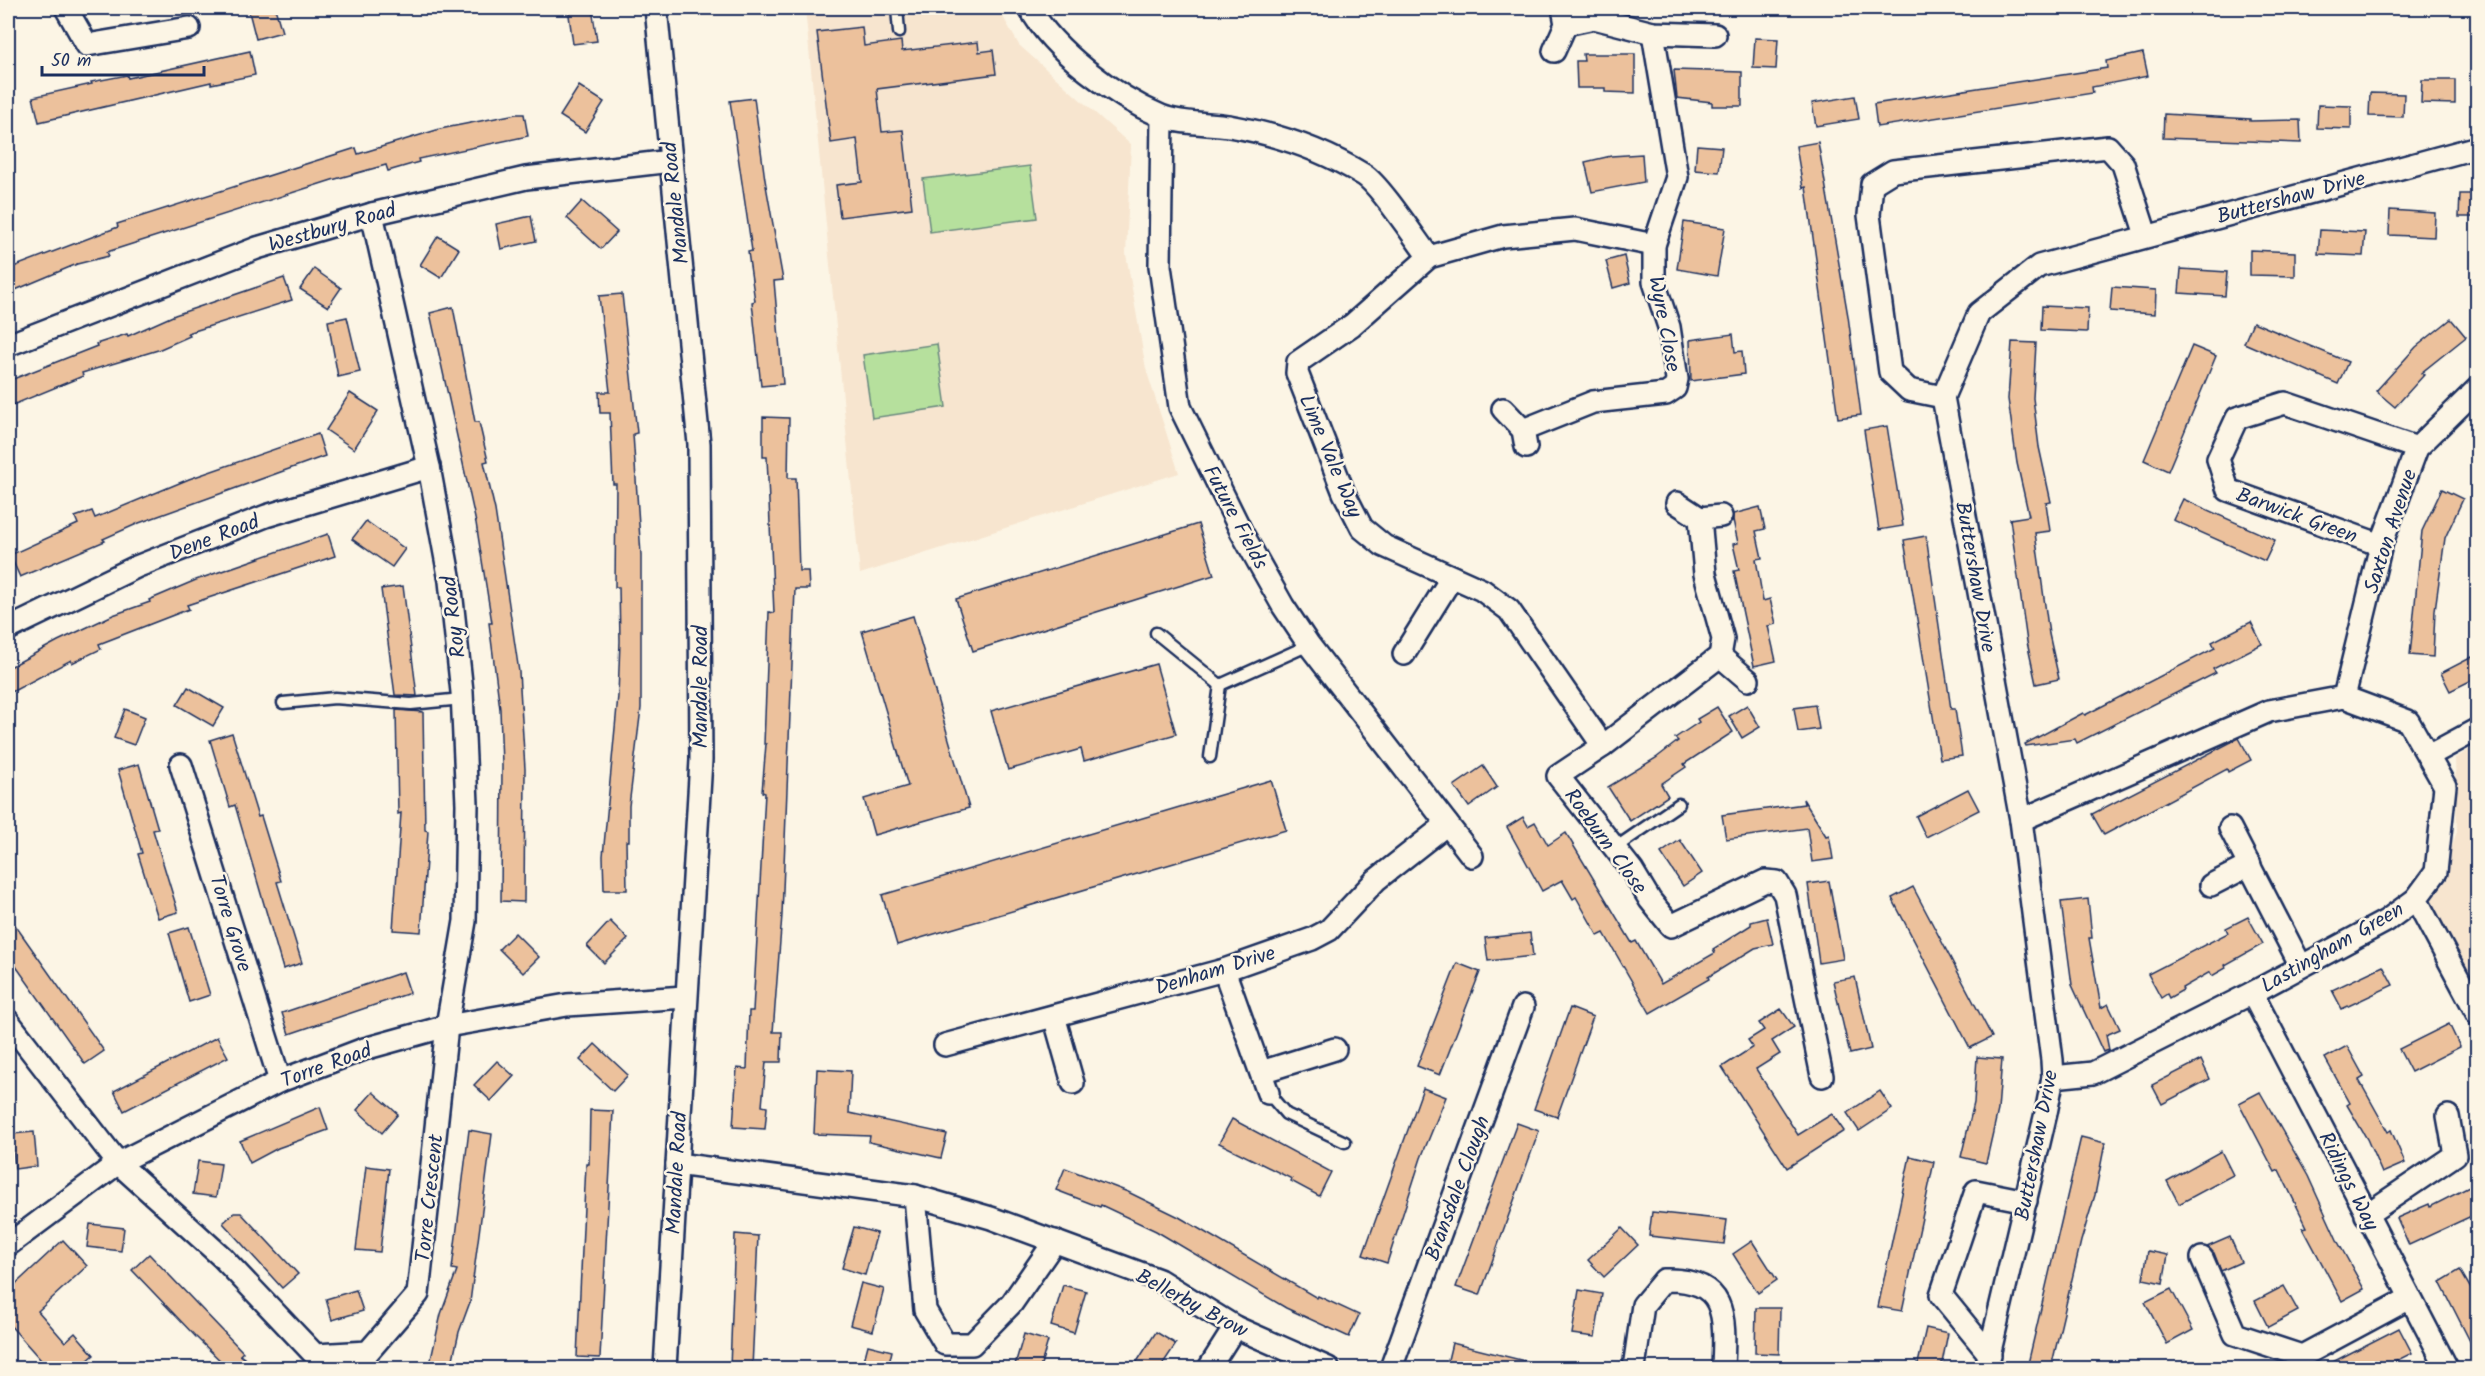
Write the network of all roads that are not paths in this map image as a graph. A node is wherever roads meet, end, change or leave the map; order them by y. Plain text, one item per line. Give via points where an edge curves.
1 (66, 8) edge
2 (656, 8) edge
3 (897, 8) edge
4 (1030, 8) edge
5 (1565, 16) edge
6 (189, 28) dead end
7 (899, 32) dead end
8 (1653, 33) junction
9 (1716, 35) dead end
10 (1554, 51) dead end
11 (1162, 117) junction
12 (2478, 147) edge
13 (671, 160) junction
14 (372, 214) junction
15 (2146, 235) junction
16 (1654, 244) junction
17 (1429, 257) junction
18 (8, 345) edge
19 (2478, 388) edge
20 (1943, 397) junction
21 (1503, 409) dead end
22 (2417, 448) junction
23 (429, 467) junction
24 (1677, 503) dead end
25 (2381, 545) junction
26 (1452, 577) junction
27 (8, 629) edge
28 (1156, 633) dead end
29 (1310, 645) junction
30 (1404, 654) dead end
31 (1720, 656) junction
32 (1748, 680) dead end
33 (1220, 685) junction
34 (2344, 698) junction
35 (462, 699) junction
36 (283, 703) dead end
37 (2478, 729) edge
38 (1602, 746) junction
39 (2428, 756) junction
40 (1210, 757) dead end
41 (181, 765) dead end
42 (1679, 804) dead end
43 (2021, 820) junction
44 (1447, 824) junction
45 (2230, 828) dead end
46 (1615, 848) junction
47 (1472, 856) dead end
48 (2250, 865) junction
49 (2211, 885) dead end
50 (2416, 899) junction
51 (2301, 966) junction
52 (1224, 970) junction
53 (2252, 993) junction
54 (685, 997) junction
55 (1523, 1008) dead end
56 (2478, 1015) edge
57 (1054, 1016) junction
58 (8, 1021) edge
59 (447, 1026) junction
60 (945, 1045) dead end
61 (1335, 1049) dead end
62 (1262, 1072) junction
63 (1822, 1076) dead end
64 (2053, 1077) junction
65 (280, 1081) junction
66 (1073, 1083) dead end
67 (1268, 1093) joint
68 (2448, 1116) dead end
69 (1345, 1142) dead end
70 (118, 1163) junction
71 (676, 1164) junction
72 (915, 1196) junction
73 (2026, 1201) junction
74 (2366, 1215) junction
75 (1055, 1241) junction
76 (8, 1245) edge
77 (2202, 1258) dead end
78 (2410, 1298) junction
79 (1235, 1327) junction
80 (371, 1360) edge
81 (1988, 1362) edge
82 (665, 1368) edge
83 (1209, 1368) edge
84 (1328, 1368) edge
85 (1391, 1368) edge
86 (1634, 1368) edge
87 (1723, 1368) edge
88 (2447, 1368) edge

1 - 6 street via 87,45
2 - 13 street, Mandale Road
3 - 7 lane
4 - 11 street via 1065,51 1113,90
5 - 8 street via 1594,18
5 - 10 street
8 - 9 street
8 - 16 street via 1677,177
11 - 17 street via 1232,127 1310,146 1367,177
11 - 29 street, Future Fields via 1160,266 1180,407 1242,533
12 - 15 street, Buttershaw Drive
13 - 14 street, Westbury Road via 526,178
13 - 54 street, Mandale Road via 699,444 700,760
14 - 18 street, Westbury Road via 257,248
14 - 23 street, Roy Road
15 - 20 street, Buttershaw Drive via 2039,266 1979,313
15 - 20 street via 2123,164 2108,147 1893,171 1872,184 1869,216 1890,372 1909,390
16 - 17 street via 1575,229 1503,236
16 - 21 street, Wyre Close via 1653,282 1669,327 1675,388 1666,394 1593,402 1525,438
17 - 26 street, Lime Vale Way via 1352,325 1298,362 1297,373 1344,493 1362,528 1384,546
19 - 22 street, Saxton Avenue
20 - 43 street, Buttershaw Drive
22 - 25 street, Saxton Avenue
22 - 25 street, Barwick Green via 2285,403 2237,418 2218,459 2228,490
23 - 27 street, Dene Road via 266,516 136,567
23 - 35 street, Roy Road via 450,581
24 - 31 street via 1711,517 1706,574 1723,639
25 - 34 street, Saxton Avenue
26 - 30 street
26 - 38 street, Lime Vale Way via 1482,590 1509,610
28 - 33 lane
29 - 33 lane
29 - 44 street, Future Fields
31 - 32 street
31 - 38 street, Roeburn Close
33 - 40 lane
34 - 39 street, Lastingham Green via 2408,721
34 - 43 street, Lastingham Green via 2269,711
35 - 36 lane via 411,704 335,698
35 - 59 street, Roy Road via 467,804 465,921
37 - 39 street
38 - 46 street, Roeburn Close via 1558,776
39 - 50 street, Lastingham Green via 2445,786 2436,872
41 - 65 street, Torre Grove
42 - 46 lane
43 - 64 street, Buttershaw Drive
44 - 47 street, Future Fields
44 - 52 street, Denham Drive via 1376,880 1329,930
45 - 48 street
46 - 63 street, Roeburn Close via 1671,926 1765,881 1777,882 1785,895
48 - 49 street
48 - 51 street
50 - 51 street, Lastingham Green via 2386,921
50 - 56 street
51 - 53 street, Lastingham Green
52 - 57 street, Denham Drive
52 - 62 street
53 - 64 street, Lastingham Green via 2093,1073
53 - 74 street, Ridings Way
54 - 59 street, Torre Road via 567,1005
54 - 71 street, Mandale Road
55 - 85 street, Bransdale Clough
57 - 60 street, Denham Drive
57 - 66 street
58 - 70 street, Torre Crescent
59 - 65 street, Torre Road via 364,1049
59 - 80 street, Torre Crescent via 418,1294
61 - 62 street
62 - 67 street
64 - 73 street, Buttershaw Drive
65 - 70 street, Torre Road
67 - 69 lane via 1286,1113
68 - 74 street via 2455,1155
70 - 76 street, Torre Road
70 - 80 street, Torre Crescent via 222,1257 315,1355
71 - 72 street, Bellerby Brow
71 - 82 street, Mandale Road
72 - 75 street, Bellerby Brow
72 - 75 street via 925,1310 945,1344 972,1344 1012,1303
73 - 81 street, Buttershaw Drive
73 - 81 street via 1976,1191 1941,1295
74 - 78 street, Ridings Way
75 - 79 street, Bellerby Brow via 1159,1280
77 - 78 street via 2235,1334 2302,1356
78 - 88 street, Ridings Way
79 - 83 street
79 - 84 street, Bellerby Brow
86 - 87 street via 1643,1305 1664,1280 1686,1279 1708,1290 1716,1299 1725,1321

